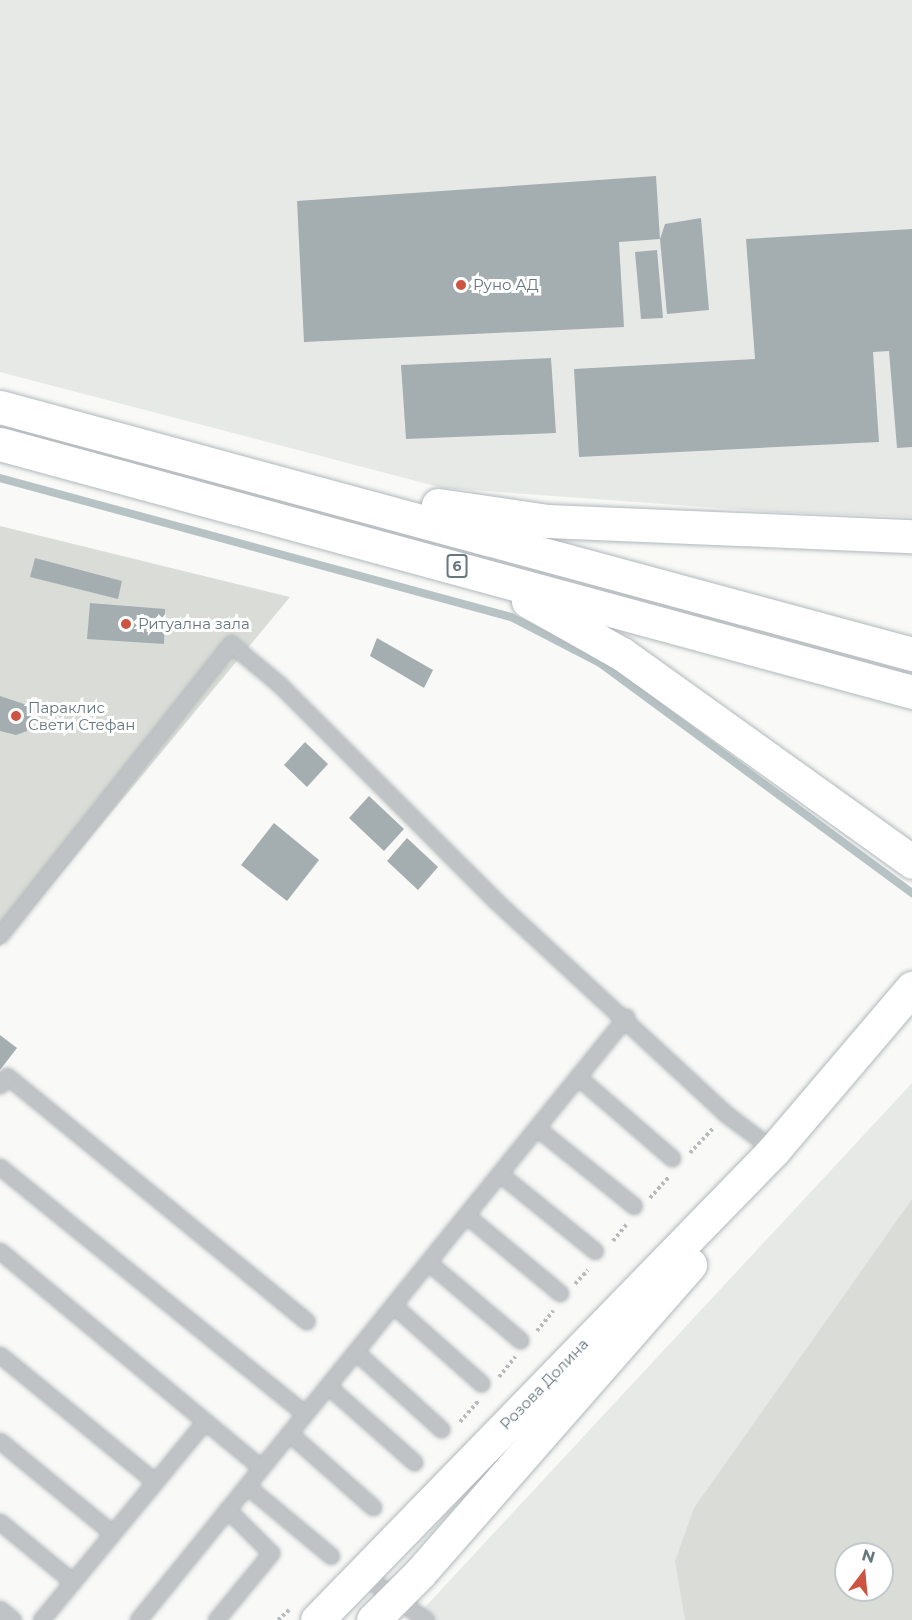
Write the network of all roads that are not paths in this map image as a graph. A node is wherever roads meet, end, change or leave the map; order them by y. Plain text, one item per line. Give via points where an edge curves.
1 (0, 407) edge
2 (0, 444) edge
3 (220, 467) junction
4 (912, 536) edge
5 (436, 561) junction
6 (912, 654) edge
7 (912, 692) edge
8 (912, 862) edge
9 (0, 935) edge
10 (912, 988) edge
11 (626, 1017) junction
12 (578, 1077) junction
13 (0, 1085) edge
14 (537, 1128) junction
15 (774, 1150) junction
16 (677, 1162) road end
17 (0, 1167) edge
18 (500, 1174) junction
19 (638, 1209) road end
20 (466, 1215) junction
21 (0, 1251) edge
22 (598, 1255) road end
23 (428, 1262) junction
24 (563, 1296) road end
25 (393, 1305) junction
26 (306, 1321) dead end
27 (523, 1344) road end
28 (356, 1352) junction
29 (0, 1355) edge
30 (328, 1386) junction
31 (485, 1387) road end
32 (305, 1414) junction
33 (205, 1421) junction
34 (441, 1429) dead end
35 (290, 1433) junction
36 (0, 1442) edge
37 (414, 1462) dead end
38 (261, 1468) junction
39 (155, 1482) junction
40 (247, 1486) junction
41 (373, 1507) dead end
42 (227, 1509) junction
43 (0, 1522) edge
44 (112, 1533) junction
45 (331, 1556) dead end
46 (361, 1573) junction
47 (73, 1582) junction
48 (0, 1609) edge
49 (384, 1609) edge
50 (306, 1612) edge
51 (14, 1620) edge
52 (41, 1620) edge
53 (138, 1620) edge
54 (216, 1620) edge
55 (426, 1620) edge

1 - 3 main road, 6
2 - 5 main road, 6
3 - 4 main road via 548,521
3 - 6 main road, 6
5 - 7 main road, 6
5 - 8 main road via 550,611 602,640
9 - 11 lane via 231,644 279,684 496,901
10 - 15 main road, Розова Долина
11 - 12 lane
11 - 15 lane via 726,1114
12 - 14 lane
12 - 16 lane
13 - 26 lane via 7,1076
14 - 18 lane
14 - 19 lane
15 - 46 main road, Розова Долина
15 - 49 main road, Розова Долина via 725,1226
17 - 32 lane
18 - 20 lane
18 - 22 lane
20 - 23 lane
20 - 24 lane
21 - 33 lane
23 - 25 lane
23 - 27 lane
25 - 28 lane
25 - 31 lane
28 - 30 lane
28 - 34 lane
29 - 39 lane
30 - 32 lane
30 - 37 lane
32 - 35 lane
33 - 38 lane
33 - 39 lane
35 - 38 lane
35 - 41 lane
36 - 44 lane
38 - 40 lane
39 - 44 lane
40 - 42 lane
40 - 45 lane
42 - 53 lane
42 - 54 lane via 271,1553
43 - 47 lane
44 - 47 lane
46 - 49 lane
46 - 50 main road, Розова Долина
47 - 52 lane
48 - 51 lane
49 - 55 lane

